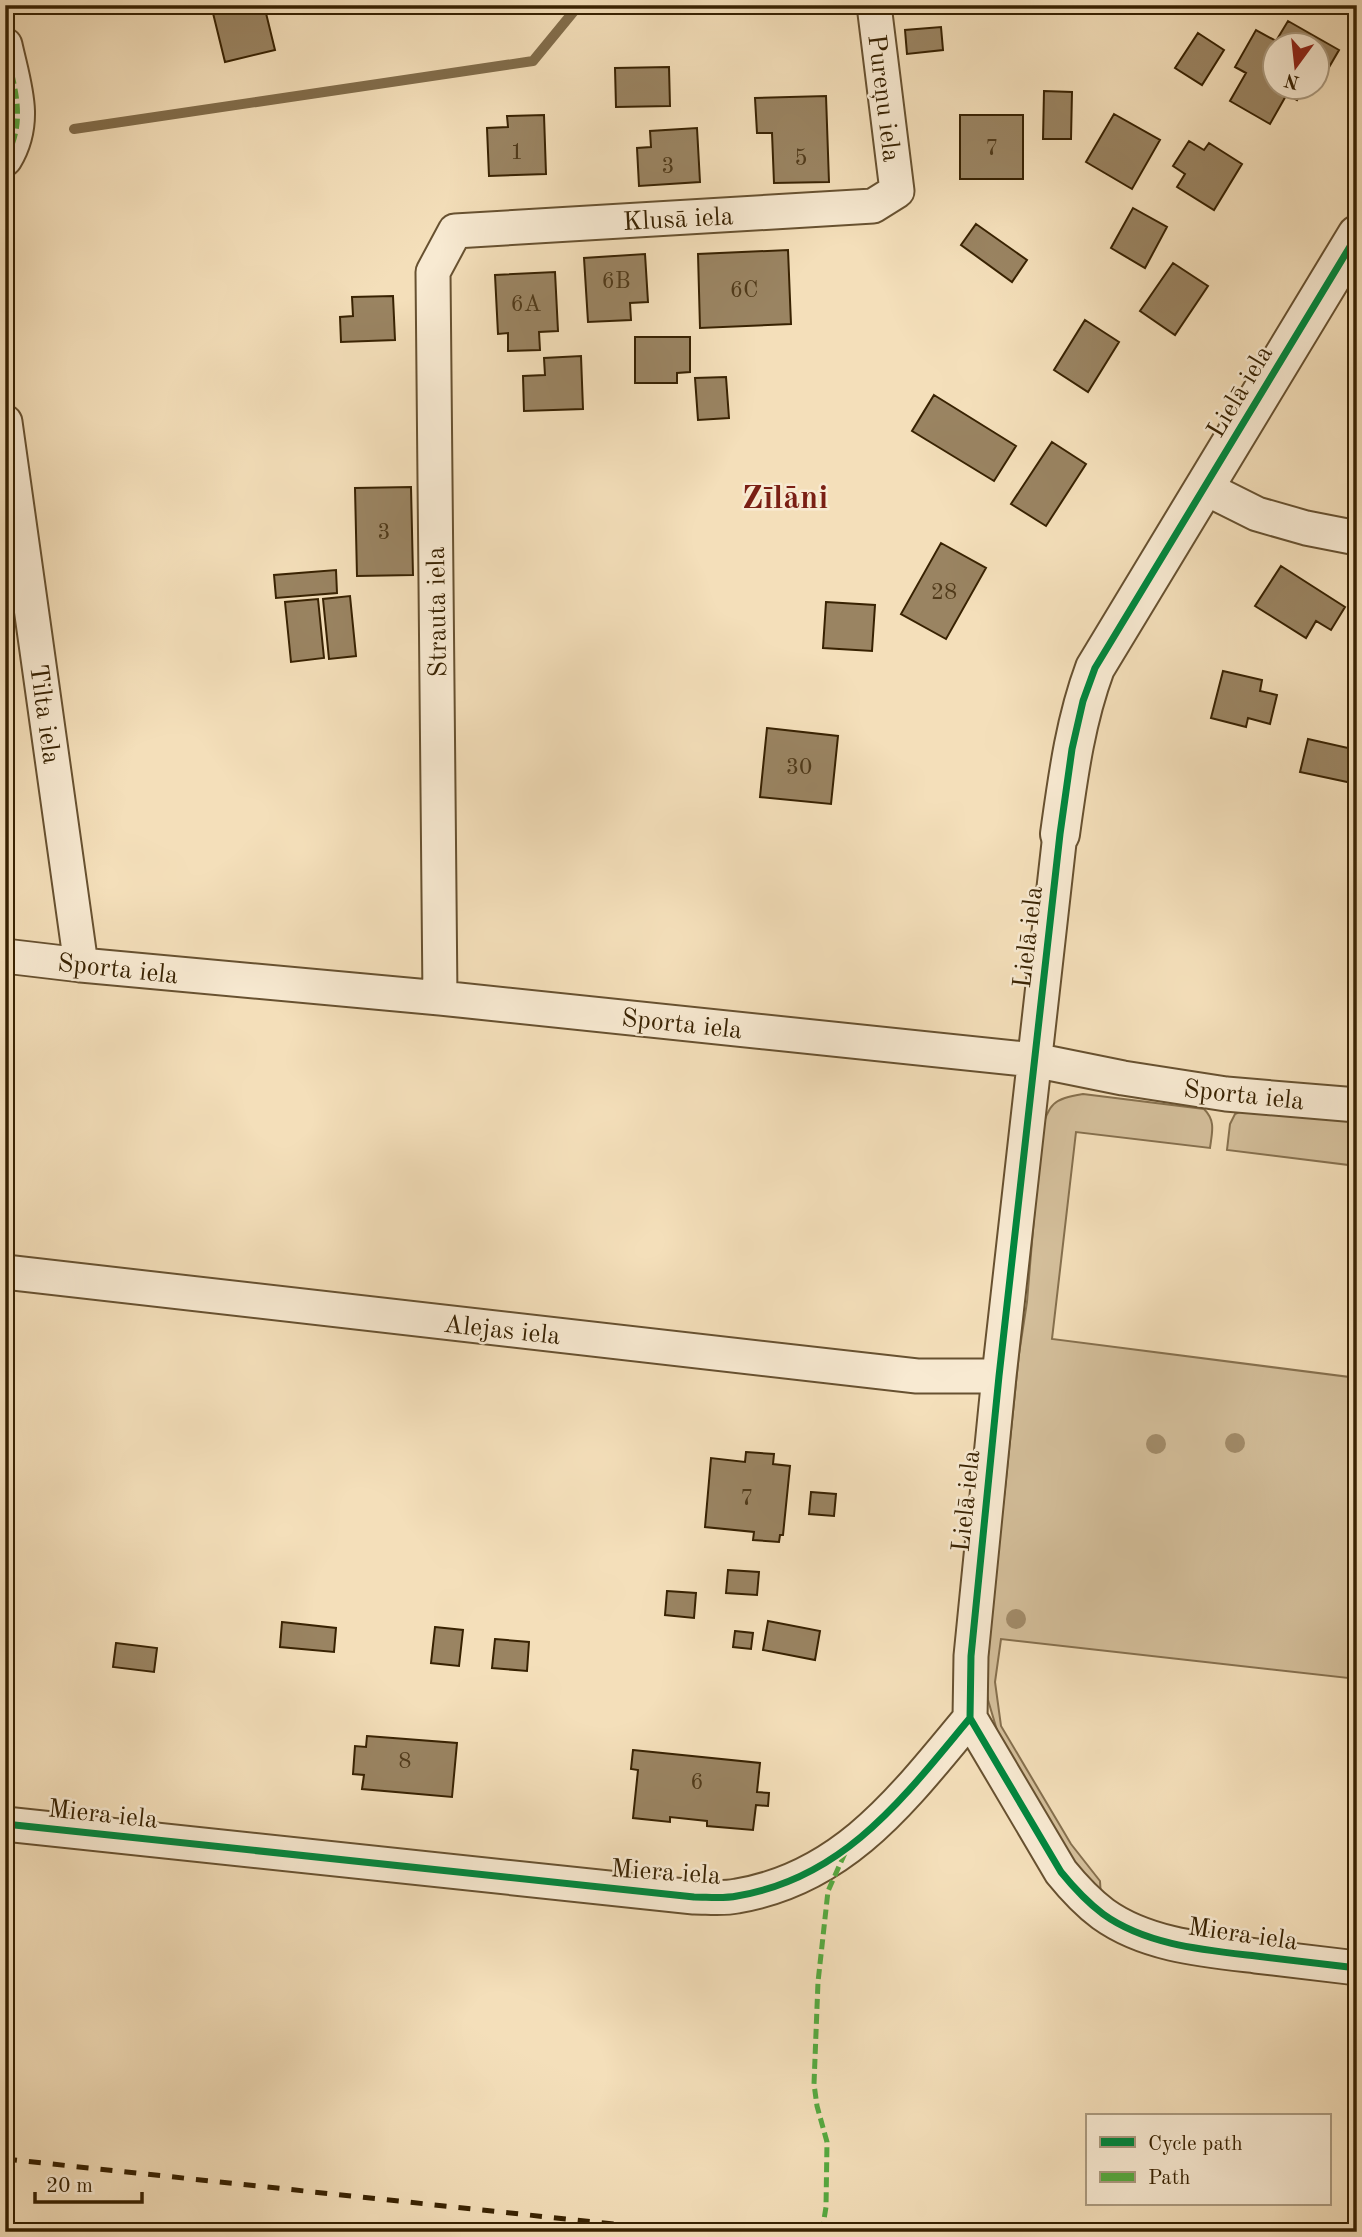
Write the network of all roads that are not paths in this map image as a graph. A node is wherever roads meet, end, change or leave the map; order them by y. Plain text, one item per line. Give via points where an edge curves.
1 (874, 5) edge
2 (5, 46) edge
3 (5, 159) edge
4 (897, 191) joint
5 (455, 231) joint
6 (1357, 235) edge
7 (5, 422) edge
8 (1205, 488) junction
9 (1357, 538) edge
10 (1060, 834) joint
11 (5, 956) edge
12 (81, 965) junction
13 (440, 998) junction
14 (1034, 1060) junction
15 (1357, 1105) edge
16 (5, 1272) edge
17 (999, 1376) junction
18 (970, 1718) junction
19 (5, 1824) edge
20 (1357, 1968) edge

1 - 4 street, Pureņu iela
2 - 3 street via 19,127
4 - 5 street, Klusā iela via 873,206
5 - 13 street, Strauta iela via 433,272
6 - 8 street, Lielā iela
7 - 12 street, Tilta iela
8 - 9 street via 1257,514
8 - 10 street, Lielā iela via 1095,668 1075,737
10 - 14 street, Lielā iela
11 - 12 street, Sporta iela
12 - 13 street, Sporta iela
13 - 14 street, Sporta iela
14 - 15 street, Sporta iela via 1226,1094
14 - 17 street, Lielā iela
16 - 17 street, Alejas iela via 917,1376
17 - 18 street, Lielā iela via 971,1656
18 - 19 street, Miera iela via 905,1796 846,1850 771,1889 734,1897 694,1897
18 - 20 street, Miera iela via 1061,1872 1103,1914 1172,1944

